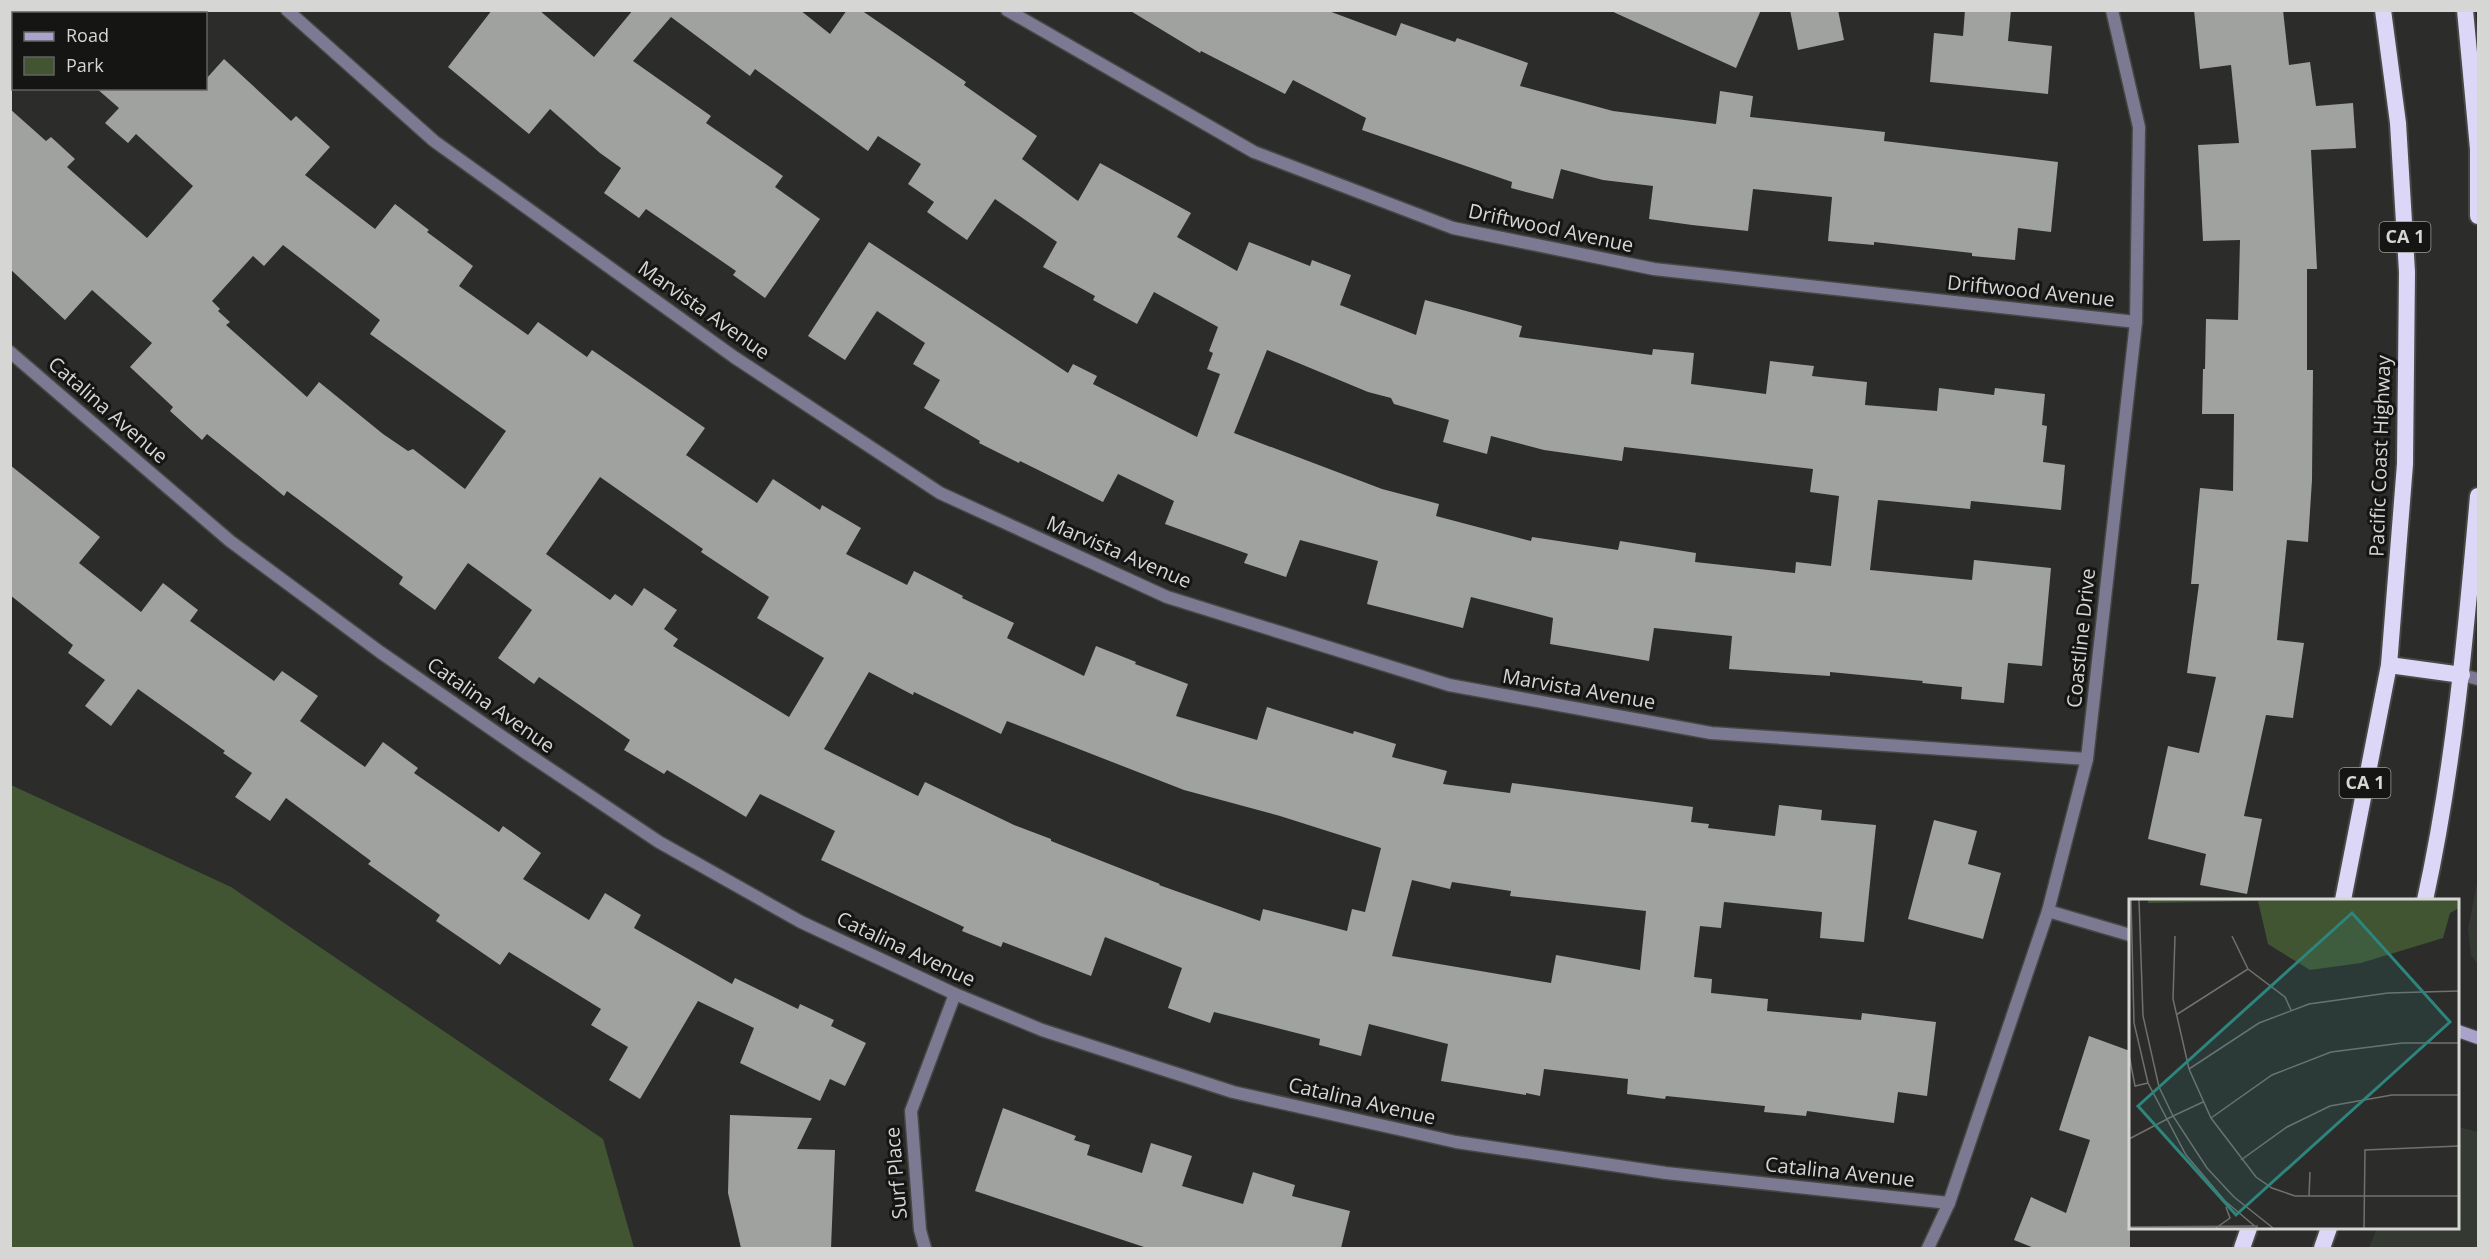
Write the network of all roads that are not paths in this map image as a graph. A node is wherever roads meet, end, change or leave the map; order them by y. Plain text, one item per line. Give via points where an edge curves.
1 (286, 10) edge
2 (1007, 10) edge
3 (2112, 10) edge
4 (2383, 10) edge
5 (2465, 10) edge
6 (2478, 216) edge
7 (2136, 322) junction
8 (10, 352) edge
9 (2478, 496) edge
10 (2389, 666) junction
11 (2470, 677) edge
12 (2087, 759) junction
13 (2343, 899) edge
14 (2425, 899) edge
15 (2048, 911) junction
16 (2129, 935) edge
17 (955, 994) junction
18 (2459, 1032) edge
19 (2478, 1038) edge
20 (1949, 1203) junction
21 (2248, 1229) edge
22 (2328, 1229) edge
23 (925, 1248) edge
24 (1928, 1248) edge
25 (2242, 1248) edge
26 (2322, 1248) edge

1 - 12 street, Marvista Avenue via 434,141 734,357 940,493 1167,597 1449,685 1711,733
2 - 7 street, Driftwood Avenue via 1254,152 1453,228 1653,269
3 - 7 street, Coastline Drive via 2139,127
4 - 10 highway, Pacific Coast Highway / CA 1 via 2398,123 2407,272 2405,464
5 - 6 highway via 2478,149
7 - 12 street, Coastline Drive
8 - 17 street, Catalina Avenue via 230,541 536,760 659,843 791,916
9 - 11 highway
10 - 11 highway
10 - 13 highway, Pacific Coast Highway / CA 1
11 - 14 highway
12 - 15 street, Coastline Drive
15 - 16 street
15 - 20 street, Coastline Drive
17 - 20 street, Catalina Avenue via 1042,1030 1233,1092 1456,1142 1666,1173
17 - 23 street, Surf Place via 910,1111 920,1230
18 - 19 main road
20 - 24 street, Coastline Drive
21 - 25 highway
22 - 26 highway

